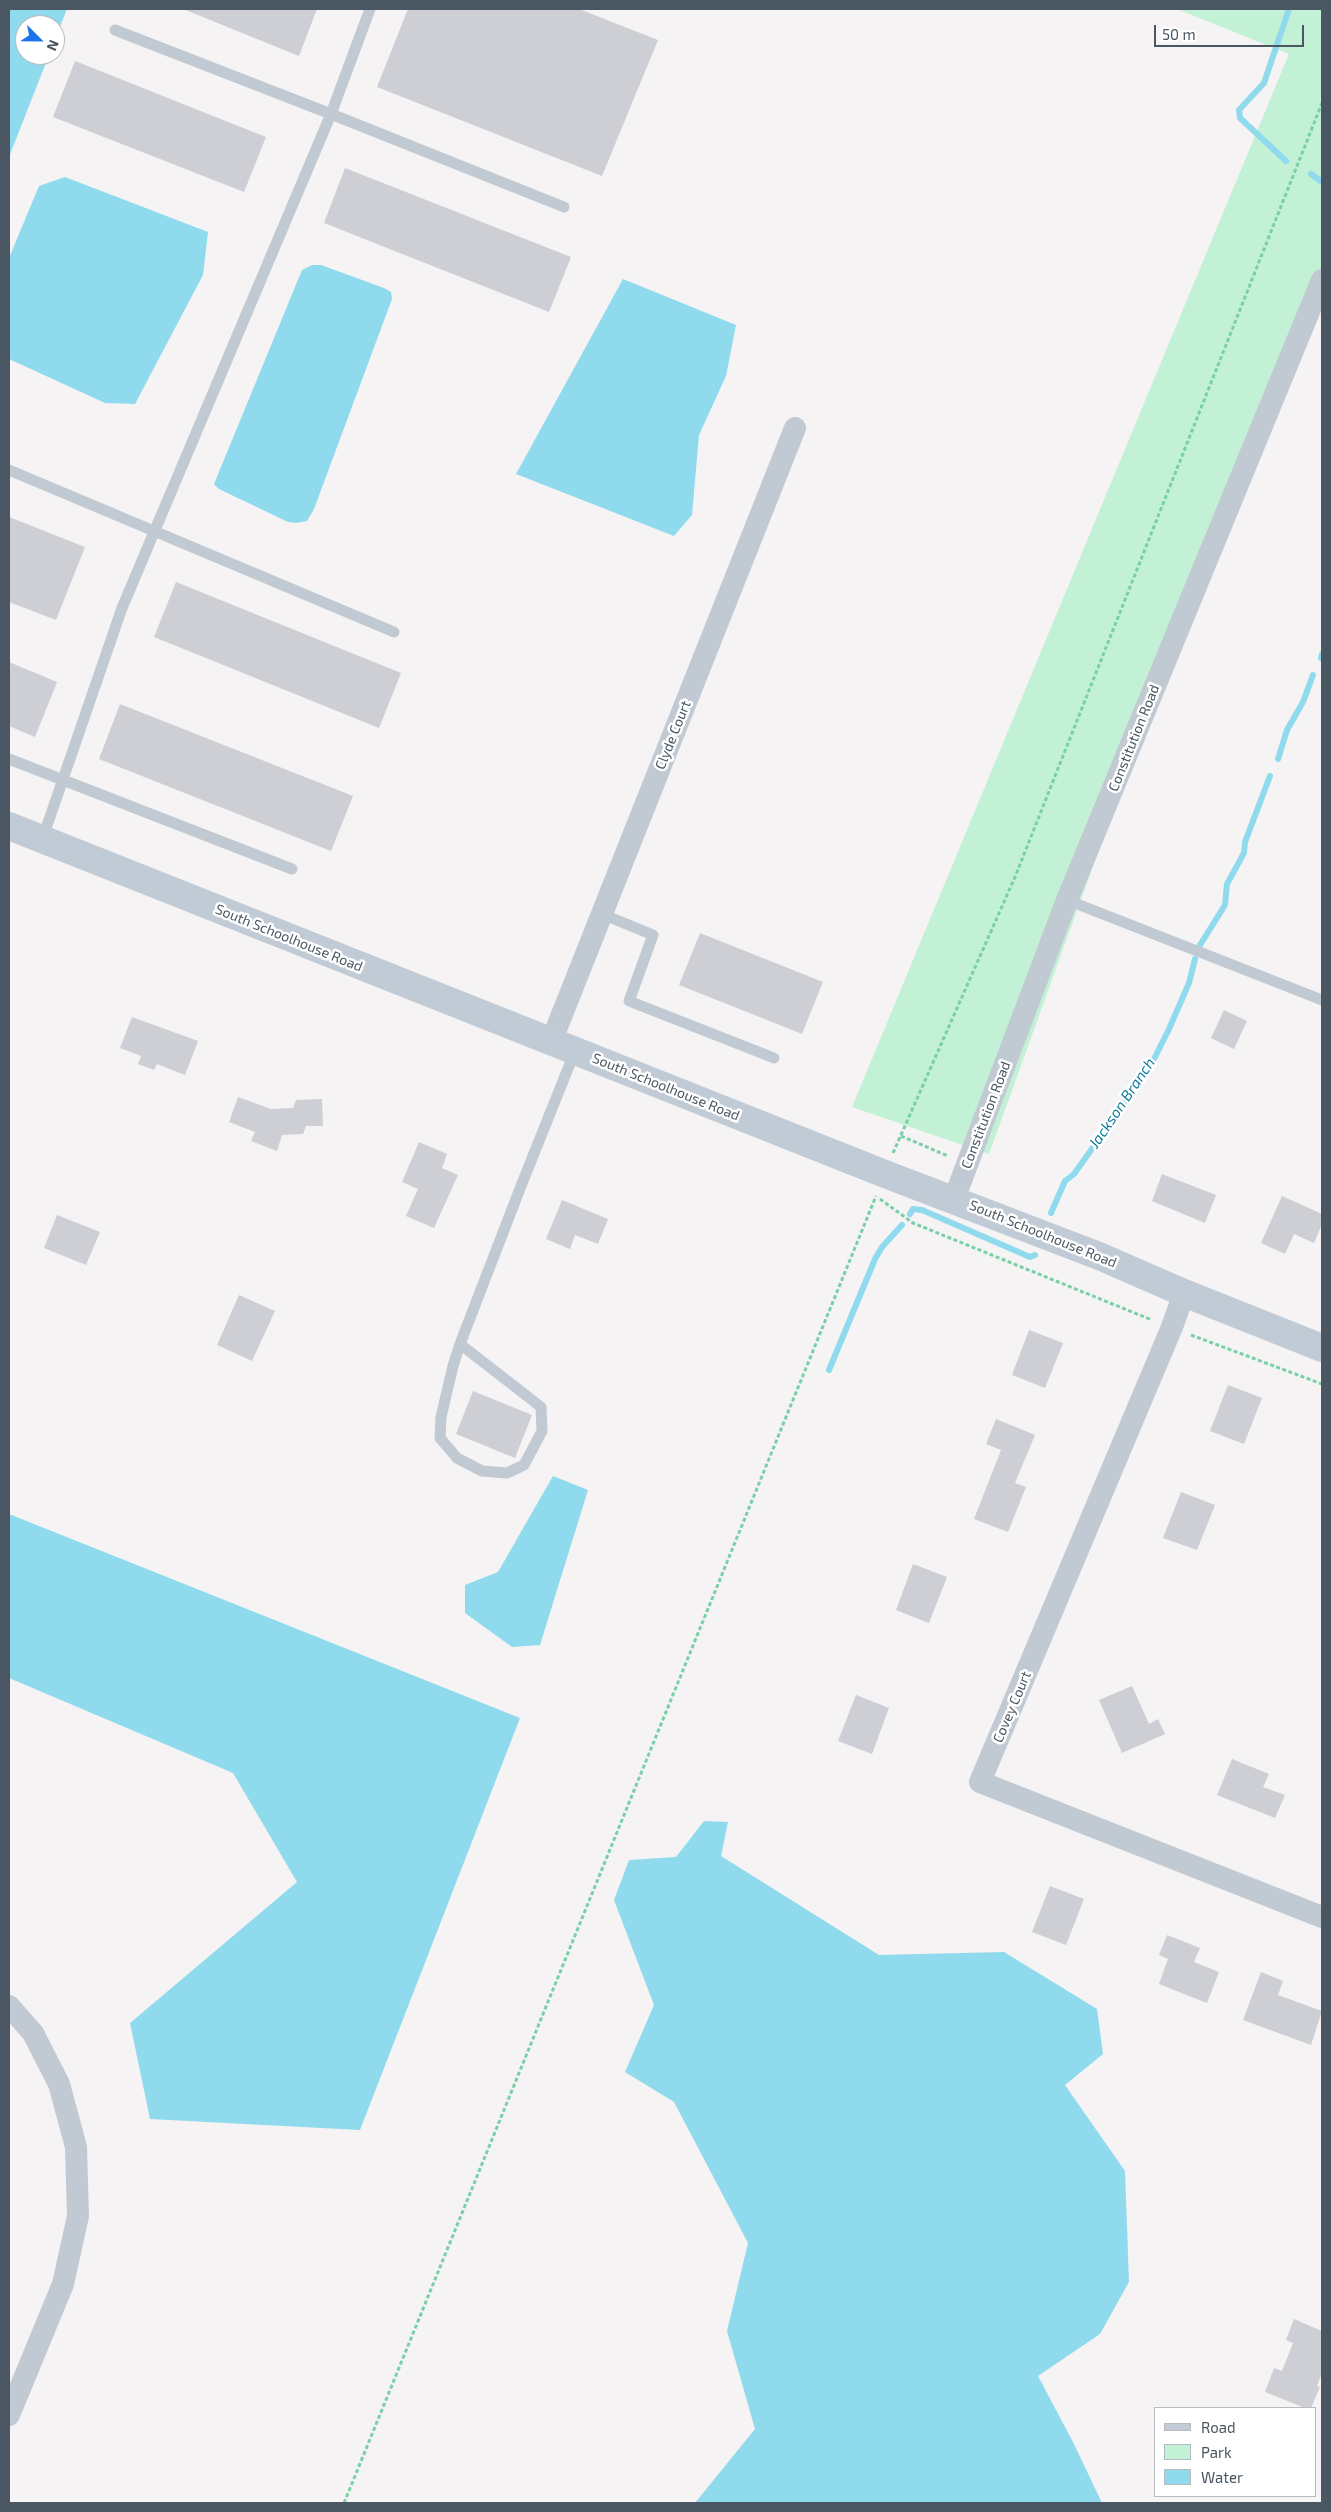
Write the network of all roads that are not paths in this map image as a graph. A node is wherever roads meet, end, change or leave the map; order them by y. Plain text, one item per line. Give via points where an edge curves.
1 (370, 9) edge
2 (115, 30) dead end
3 (331, 114) junction
4 (564, 208) dead end
5 (1322, 280) edge
6 (795, 428) dead end
7 (9, 470) edge
8 (154, 532) junction
9 (394, 632) dead end
10 (9, 759) edge
11 (62, 780) junction
12 (9, 826) edge
13 (42, 840) junction
14 (292, 869) dead end
15 (1067, 900) junction
16 (602, 914) junction
17 (1322, 1000) edge
18 (563, 1046) junction
19 (774, 1058) dead end
20 (954, 1199) junction
21 (1184, 1293) junction
22 (460, 1344) junction
23 (1322, 1348) edge
24 (1322, 1916) edge
25 (9, 2006) edge
26 (9, 2415) edge

1 - 3 lane
2 - 3 lane
3 - 4 lane
3 - 8 lane
5 - 15 street, Constitution Road
6 - 16 street, Clyde Court
7 - 8 lane
8 - 9 lane
8 - 11 lane via 122,608
10 - 11 lane
11 - 13 lane
11 - 14 lane
12 - 13 street, South Schoolhouse Road
13 - 18 street, South Schoolhouse Road
15 - 17 lane
15 - 20 street, Constitution Road
16 - 18 street, Clyde Court
16 - 19 lane via 653,935 629,1001
18 - 20 street, South Schoolhouse Road
18 - 22 lane
20 - 21 street, South Schoolhouse Road
21 - 23 street, South Schoolhouse Road
21 - 24 street, Covey Court via 980,1782
22 - 22 lane via 441,1417 440,1438 457,1458 482,1471 507,1473 524,1464 542,1431 541,1407
25 - 26 street via 33,2033 59,2084 76,2147 78,2216 63,2284

